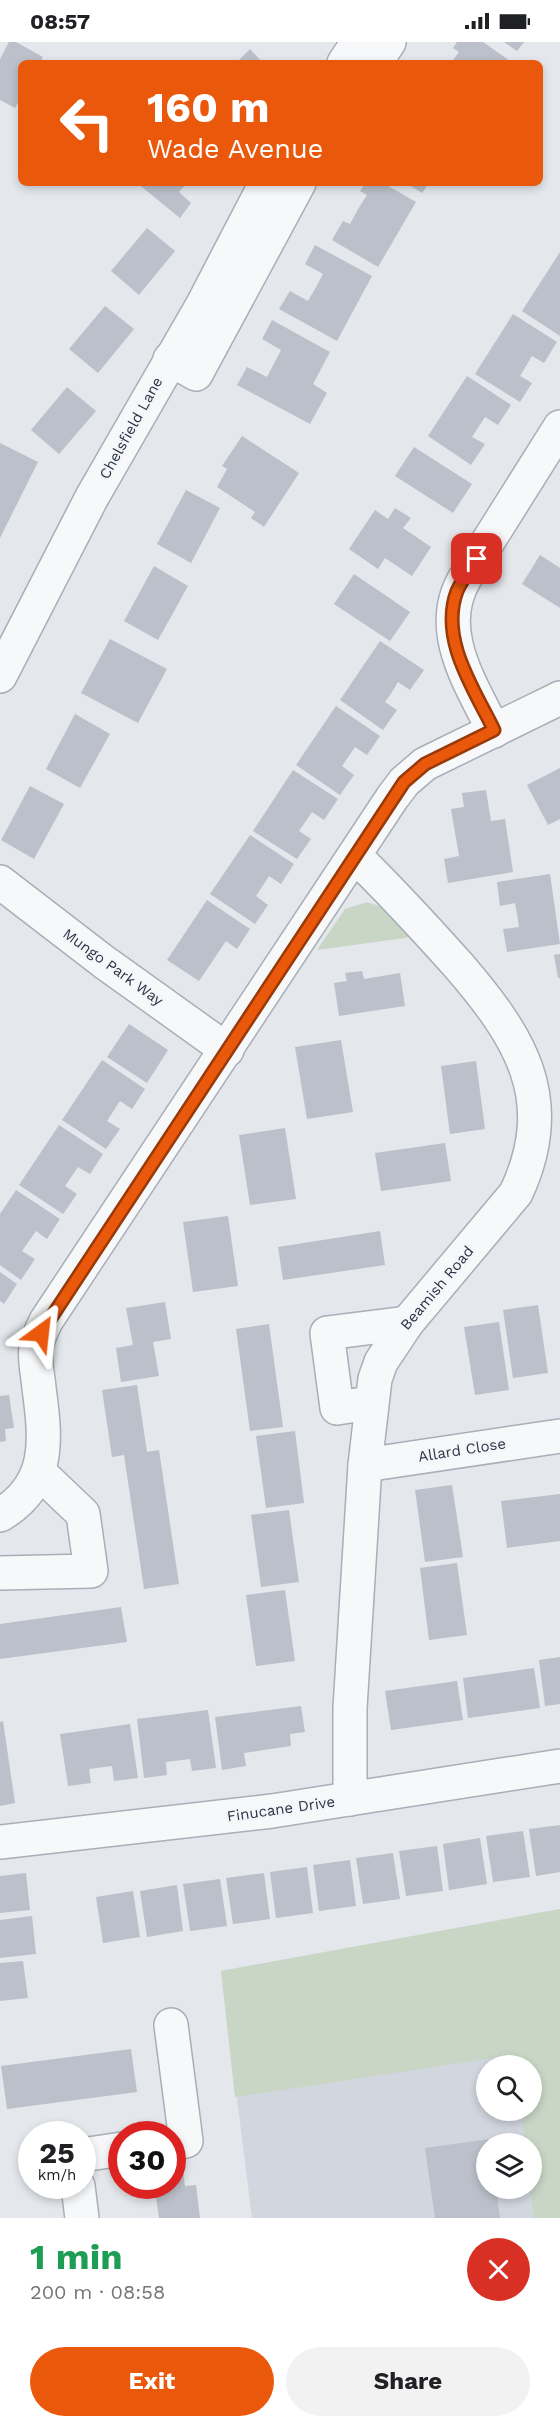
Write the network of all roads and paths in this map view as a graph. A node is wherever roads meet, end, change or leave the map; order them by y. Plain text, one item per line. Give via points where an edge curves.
1 (358, 42) edge
2 (389, 42) edge
3 (346, 60) edge
4 (377, 60) edge
5 (264, 186) edge
6 (298, 186) edge
7 (170, 359) junction
8 (560, 427) edge
9 (0, 676) edge
10 (560, 698) edge
11 (494, 730) junction
12 (355, 856) junction
13 (0, 882) edge
14 (227, 1050) junction
15 (407, 1323) junction
16 (370, 1403) junction
17 (560, 1436) edge
18 (365, 1465) junction
19 (39, 1472) junction
20 (0, 1515) edge
21 (0, 1573) edge
22 (560, 1766) edge
23 (350, 1799) junction
24 (0, 1842) edge
25 (171, 2025) dead end
26 (183, 2121) edge
27 (80, 2199) edge
28 (82, 2218) edge

1 - 3 street
2 - 4 street
5 - 7 street, Chelsfield Lane
6 - 7 street via 196,374
7 - 9 street, Chelsfield Lane
8 - 11 street via 454,600 452,619 458,652
10 - 11 street
11 - 12 street via 416,770 392,798
12 - 14 street
12 - 15 street, Beamish Road via 425,928 510,1027 530,1066 540,1105 536,1146 520,1186
13 - 14 street, Mungo Park Way
14 - 19 street via 41,1333 36,1360 44,1446
15 - 16 street, Beamish Road via 381,1362
15 - 16 street via 327,1333 337,1408
16 - 18 street, Beamish Road
17 - 18 street, Allard Close
18 - 23 street, Beamish Road via 350,1708
19 - 20 street via 22,1498
19 - 21 street via 83,1514 90,1571
22 - 23 street, Finucane Drive
23 - 24 street, Finucane Drive
25 - 26 street
27 - 28 street

